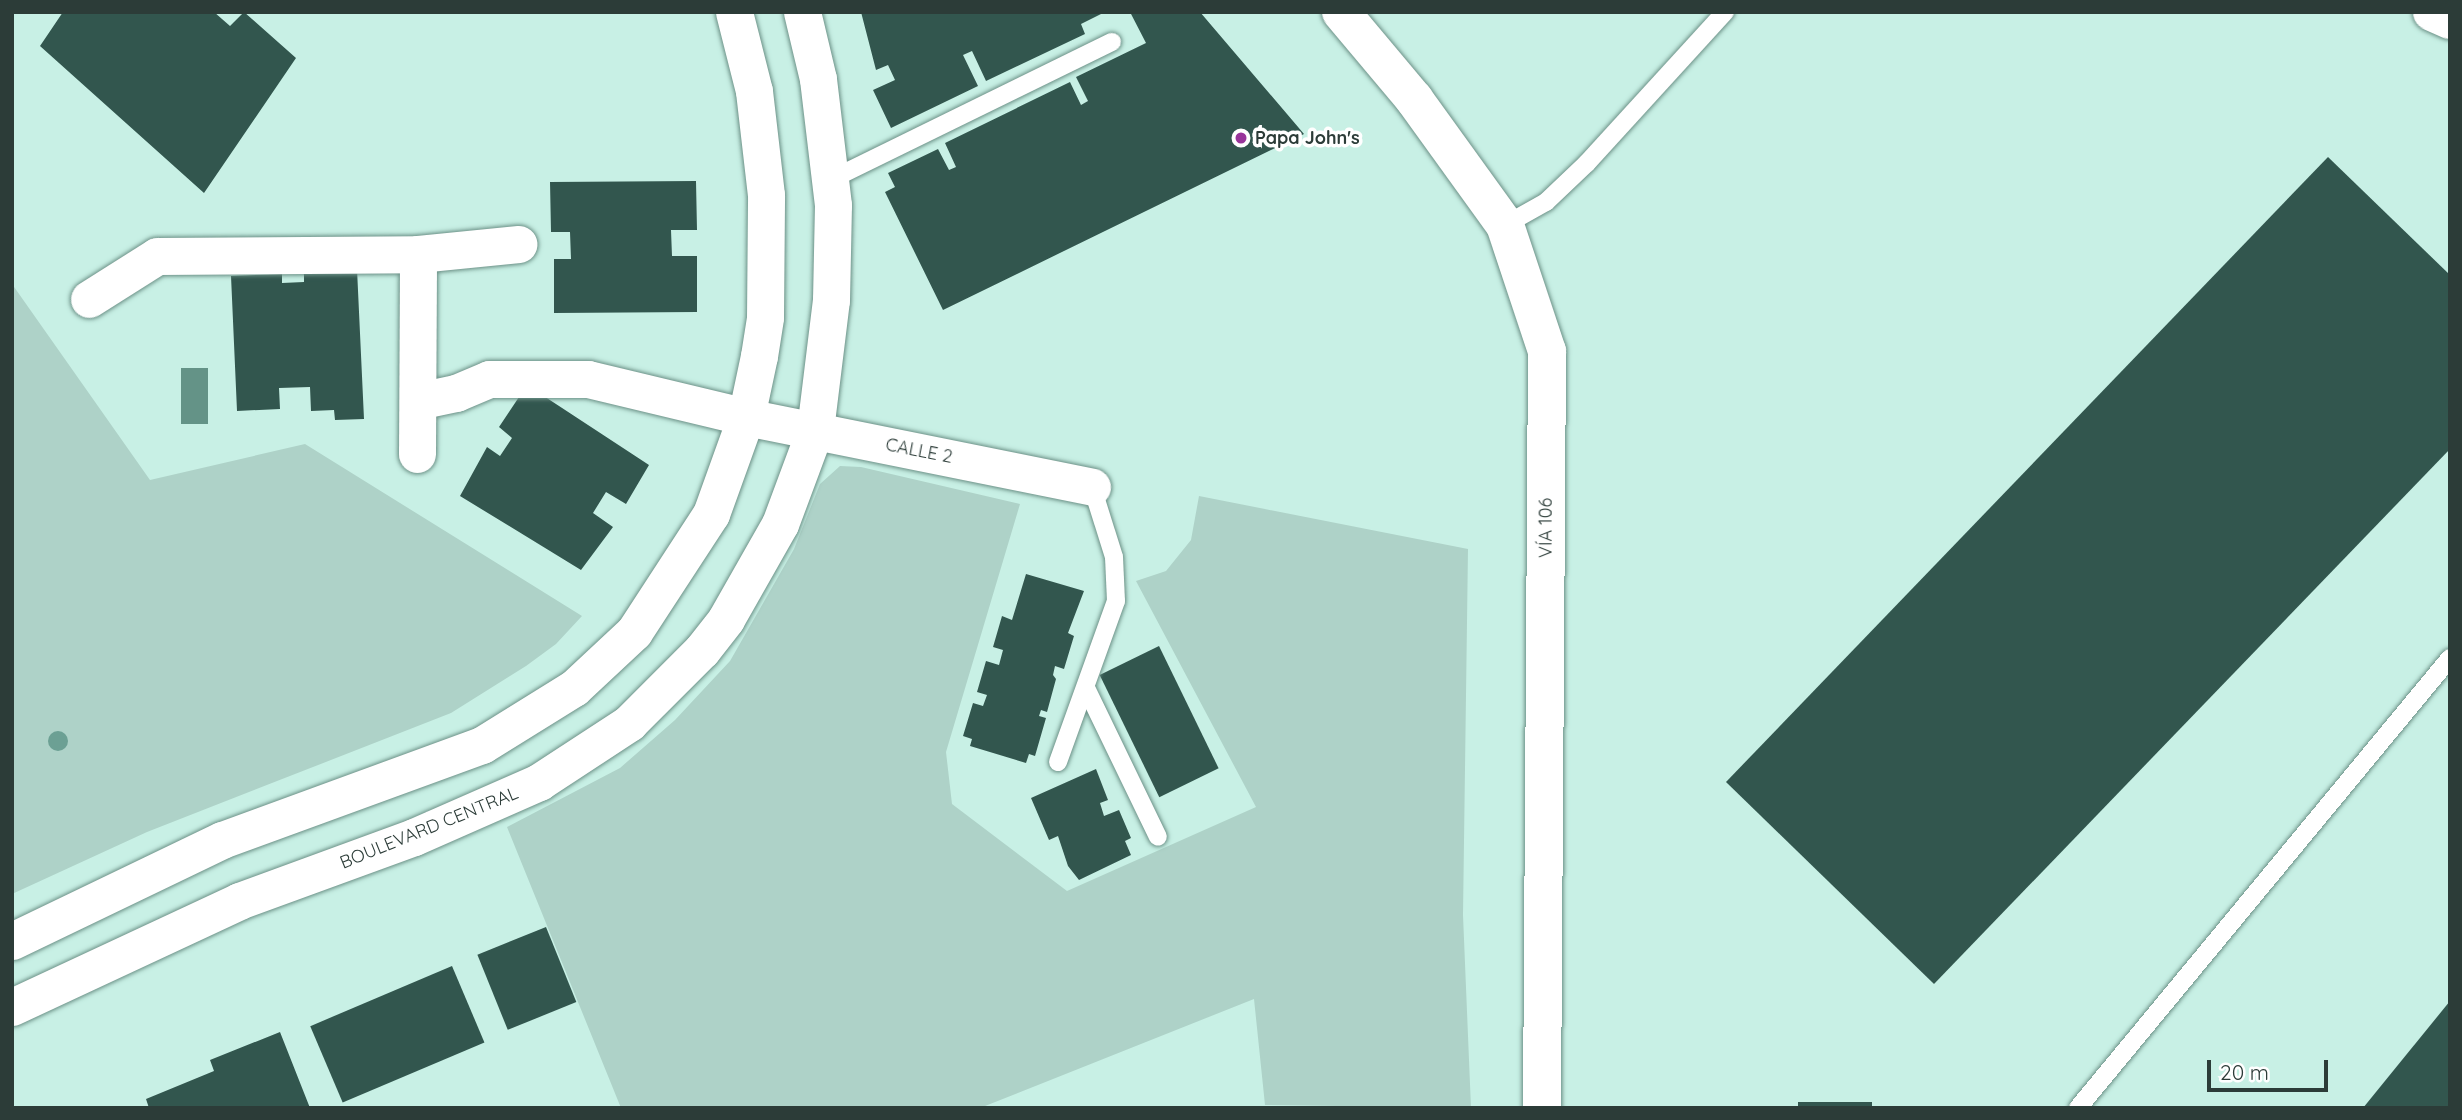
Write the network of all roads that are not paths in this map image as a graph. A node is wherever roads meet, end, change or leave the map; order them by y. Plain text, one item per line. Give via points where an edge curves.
1 (734, 12) edge
2 (802, 12) edge
3 (1341, 12) edge
4 (1725, 12) edge
5 (2432, 12) edge
6 (2450, 20) edge
7 (1112, 42) dead end
8 (830, 180) junction
9 (1505, 225) junction
10 (519, 244) dead end
11 (418, 254) junction
12 (89, 299) dead end
13 (418, 401) junction
14 (746, 417) junction
15 (815, 430) junction
16 (417, 454) dead end
17 (1092, 486) joint
18 (2450, 658) edge
19 (1086, 688) junction
20 (1058, 762) dead end
21 (1158, 837) dead end
22 (12, 941) edge
23 (12, 1007) edge
24 (1542, 1108) edge
25 (2078, 1108) edge

1 - 14 street via 754,90 766,195 765,317
2 - 8 street, BOULEVARD CENTRAL via 818,79
3 - 9 main road, VÍA 106 via 1414,99
4 - 9 lane via 1587,163 1546,202
5 - 6 main road
7 - 8 lane
8 - 15 street, BOULEVARD CENTRAL via 831,300
9 - 24 main road, VÍA 106 via 1547,351
10 - 11 street
11 - 12 street via 157,257
11 - 13 street
13 - 14 street, CALLE 2 via 456,393 489,379 588,379
13 - 16 street
14 - 15 street, CALLE 2
14 - 22 street via 711,514 649,612 604,663 534,716 404,777 175,860
15 - 17 street, CALLE 2
15 - 23 street, BOULEVARD CENTRAL via 780,524 726,619 672,683 629,723 539,782 497,803 239,901
17 - 19 lane via 1114,557 1117,586 1109,629
18 - 25 lane
19 - 20 lane
19 - 21 lane

